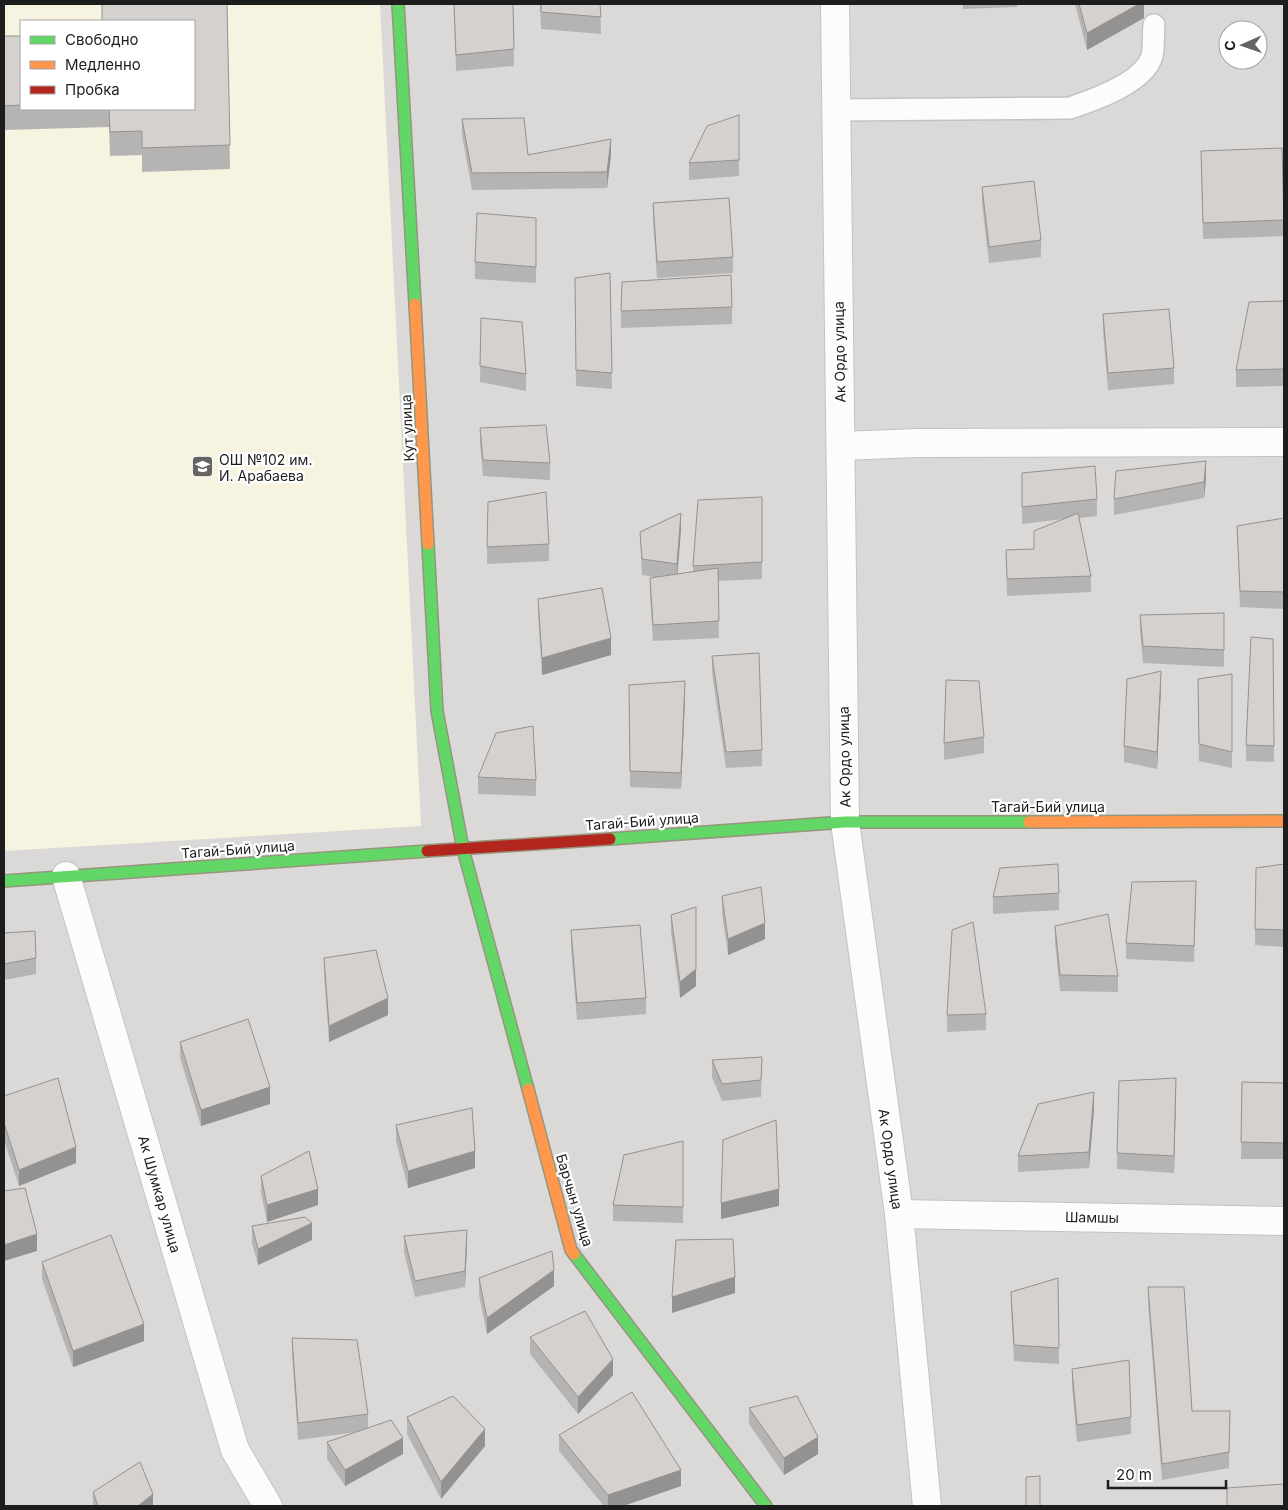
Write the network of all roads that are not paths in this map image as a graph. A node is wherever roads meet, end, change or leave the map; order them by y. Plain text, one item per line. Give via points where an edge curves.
1 (398, 4) edge
2 (834, 4) edge
3 (1154, 25) dead end
4 (836, 110) junction
5 (1284, 442) edge
6 (841, 446) junction
7 (1284, 820) edge
8 (845, 822) junction
9 (462, 849) junction
10 (66, 876) junction
11 (4, 881) edge
12 (899, 1214) junction
13 (1284, 1221) edge
14 (268, 1506) edge
15 (766, 1506) edge
16 (927, 1506) edge

1 - 9 street, Кут улица via 438,711
2 - 4 street, Ак Ордо улица
3 - 4 lane via 1152,57 1139,75 1105,96 1070,108
4 - 6 street, Ак Ордо улица
5 - 6 street
6 - 8 street, Ак Ордо улица
7 - 8 street, Тагай-Бий улица
8 - 9 street, Тагай-Бий улица
8 - 12 street, Ак Ордо улица
9 - 10 street, Тагай-Бий улица
9 - 15 street, Барчын улица via 571,1250
10 - 11 street, Тагай-Бий улица
10 - 14 street, Ак Шумкар улица via 235,1450
12 - 13 street, Шамшы
12 - 16 street, Ак Ордо улица

